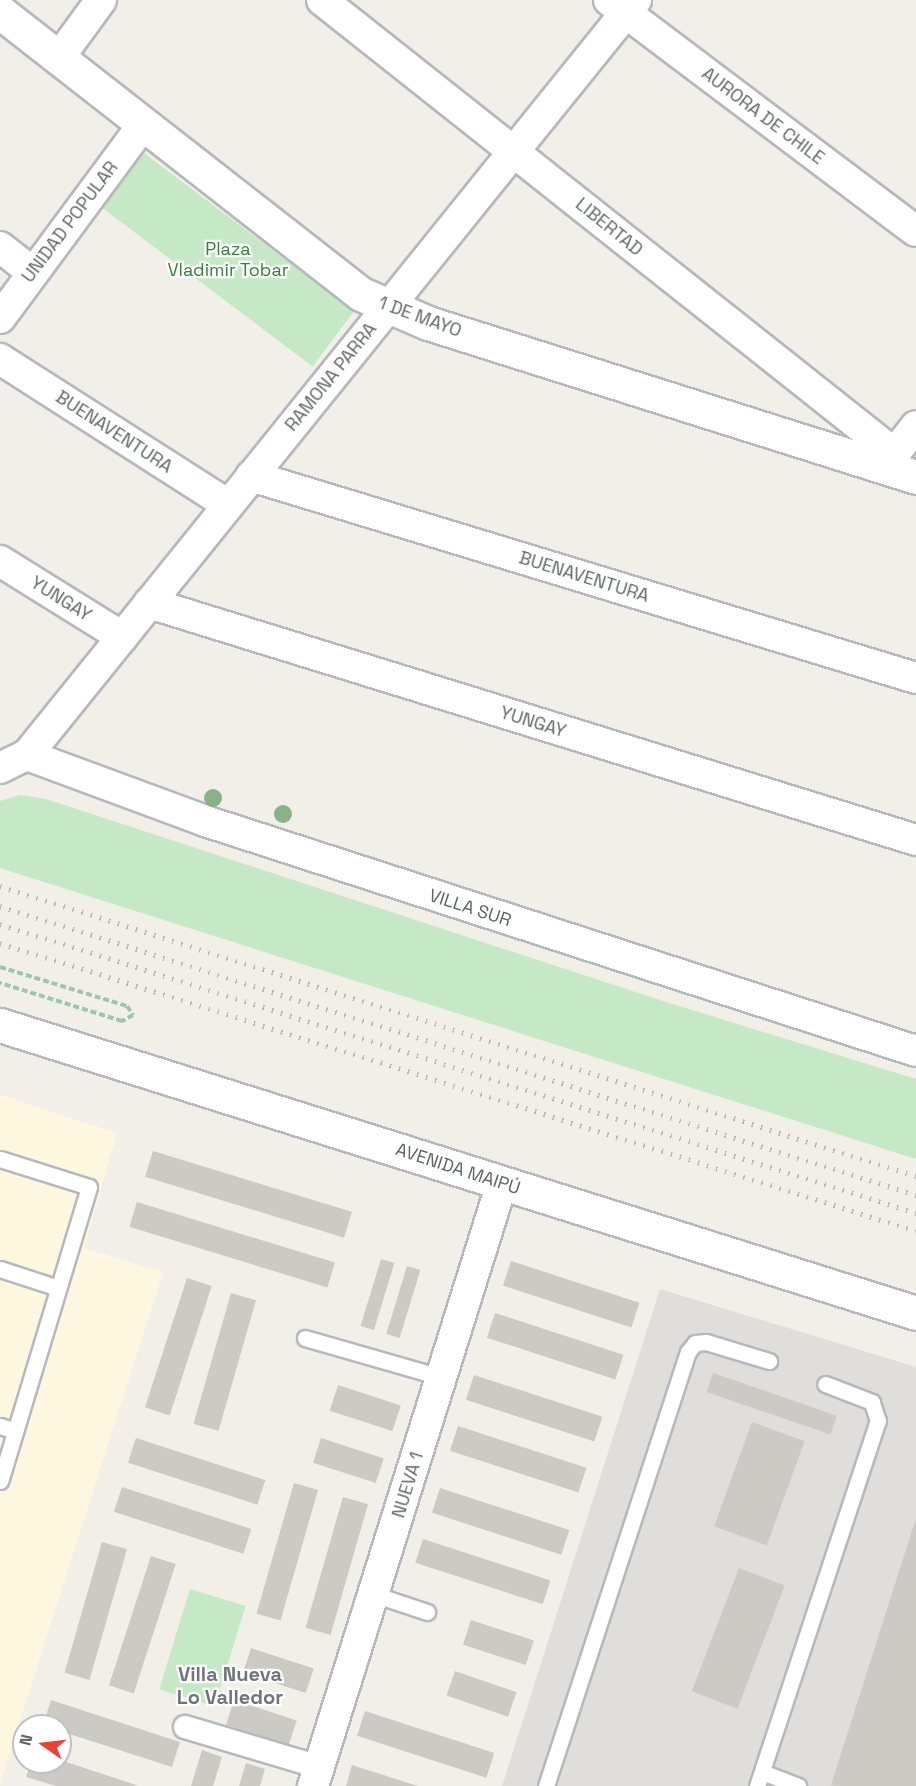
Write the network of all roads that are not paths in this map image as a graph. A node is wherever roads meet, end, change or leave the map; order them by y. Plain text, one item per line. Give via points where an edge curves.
1 (101, 0) edge
2 (322, 0) edge
3 (624, 4) edge
4 (0, 12) edge
5 (57, 59) junction
6 (142, 126) junction
7 (512, 150) junction
8 (916, 231) edge
9 (0, 246) edge
10 (32, 272) junction
11 (387, 307) junction
12 (0, 318) edge
13 (0, 359) edge
14 (916, 426) edge
15 (898, 466) edge
16 (251, 476) junction
17 (228, 505) junction
18 (0, 561) edge
19 (149, 603) junction
20 (122, 637) junction
21 (916, 678) edge
22 (27, 755) junction
23 (0, 768) edge
24 (916, 840) edge
25 (0, 1025) edge
26 (916, 1051) edge
27 (0, 1159) edge
28 (502, 1183) junction
29 (0, 1269) edge
30 (58, 1288) junction
31 (916, 1313) edge
32 (305, 1338) dead end
33 (769, 1361) dead end
34 (441, 1377) junction
35 (825, 1384) dead end
36 (7, 1429) edge
37 (0, 1481) edge
38 (373, 1594) junction
39 (427, 1612) dead end
40 (185, 1727) dead end
41 (316, 1777) edge
42 (760, 1779) edge
43 (546, 1786) edge
44 (798, 1786) edge

1 - 5 street
2 - 7 street, LIBERTAD
3 - 7 street, RAMONA PARRA
3 - 8 street, AURORA DE CHILE
4 - 5 street, 1 DE MAYO
5 - 6 street, 1 DE MAYO
6 - 10 street, UNIDAD POPULAR
6 - 11 street, 1 DE MAYO via 342,281
7 - 11 street, RAMONA PARRA
7 - 15 street, LIBERTAD
9 - 10 street
10 - 12 street, UNIDAD POPULAR
11 - 15 street, 1 DE MAYO
11 - 16 street, RAMONA PARRA
13 - 17 street, BUENAVENTURA
14 - 15 street
16 - 17 street, RAMONA PARRA
16 - 21 street, BUENAVENTURA
17 - 19 street, RAMONA PARRA
18 - 20 street, YUNGAY
19 - 20 street, RAMONA PARRA
19 - 24 street, YUNGAY
20 - 22 street, RAMONA PARRA
22 - 23 street
22 - 26 street, VILLA SUR via 216,824
25 - 28 street, AVENIDA MAIPÚ
27 - 30 lane via 89,1187
28 - 31 street, AVENIDA MAIPÚ
28 - 34 street, NUEVA 1
29 - 30 lane
30 - 36 lane
32 - 34 lane
33 - 43 lane via 706,1342 695,1344 688,1352
34 - 38 street, NUEVA 1
35 - 42 lane via 872,1402 878,1421
36 - 37 lane
38 - 39 lane
38 - 41 street, NUEVA 1
40 - 41 street
42 - 44 lane

